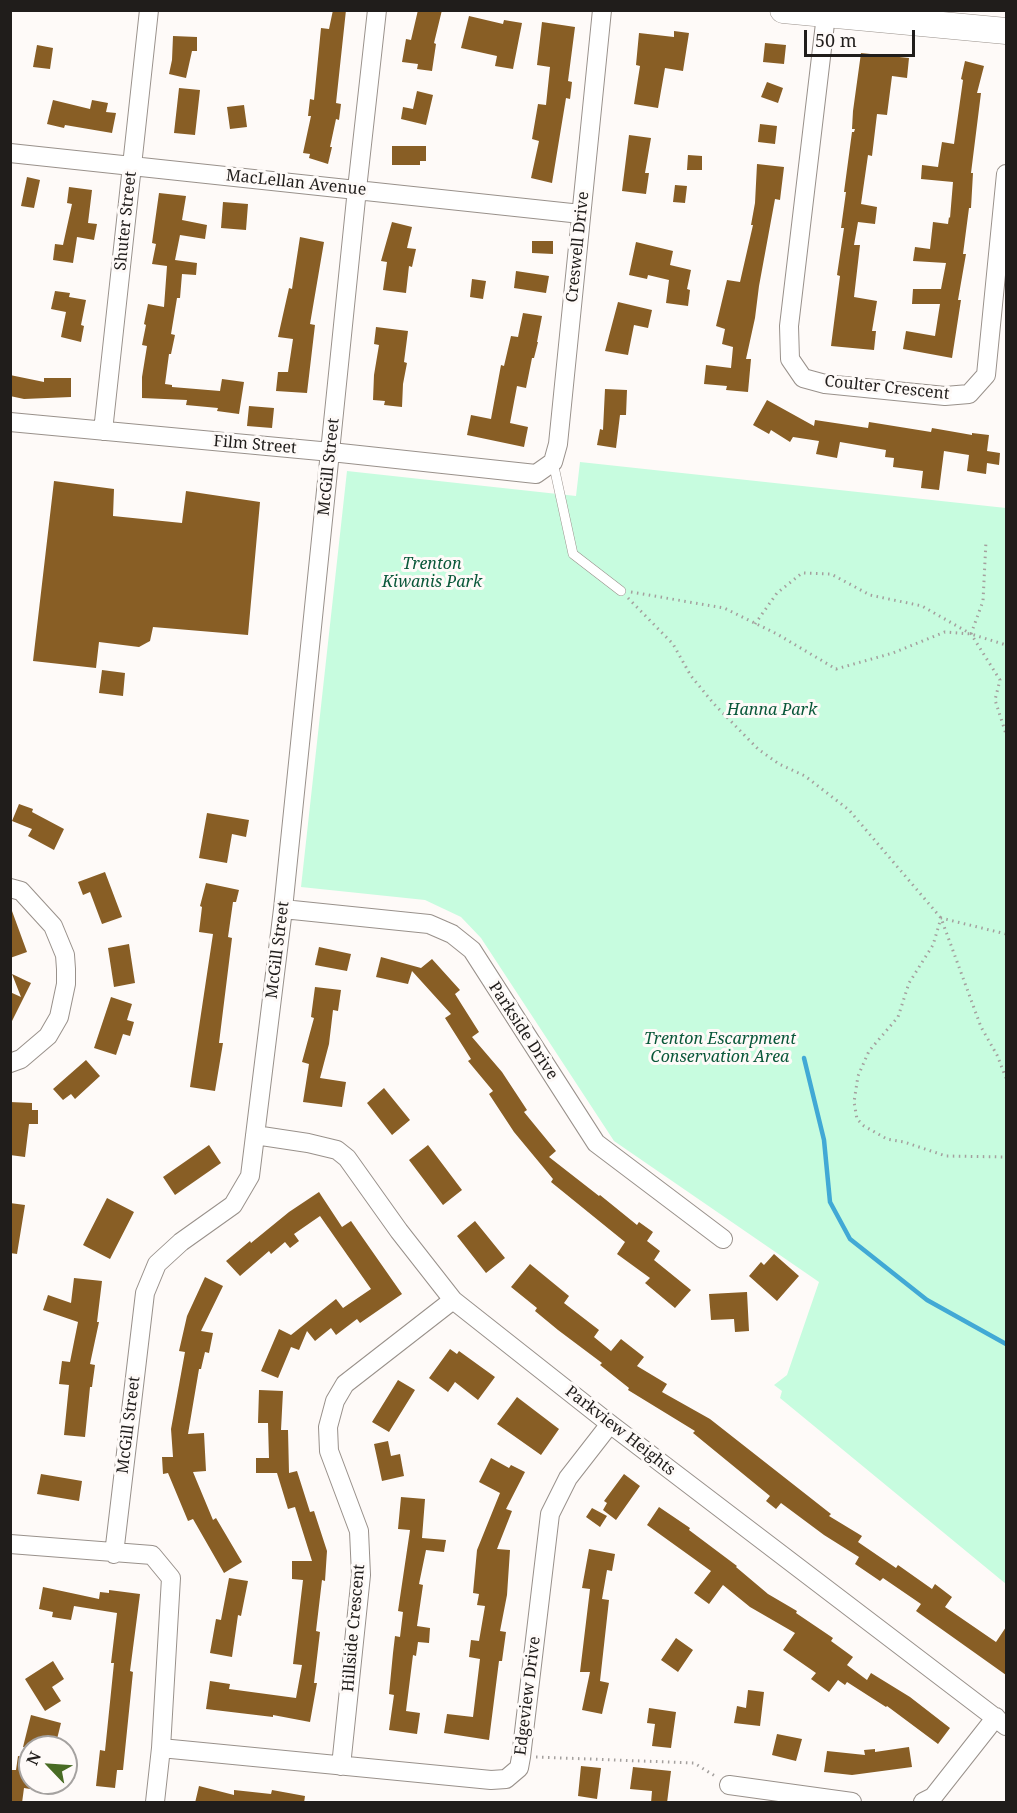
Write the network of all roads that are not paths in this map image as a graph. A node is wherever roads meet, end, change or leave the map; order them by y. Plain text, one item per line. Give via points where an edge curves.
1 (149, 10) edge
2 (377, 10) edge
3 (602, 10) edge
4 (783, 10) edge
5 (826, 15) junction
6 (1006, 31) edge
7 (10, 153) edge
8 (132, 166) junction
9 (1006, 174) edge
10 (357, 189) junction
11 (581, 214) junction
12 (10, 422) edge
13 (103, 431) junction
14 (331, 453) junction
15 (554, 462) junction
16 (621, 591) road end
17 (10, 888) edge
18 (283, 909) junction
19 (10, 1063) edge
20 (255, 1135) junction
21 (723, 1239) dead end
22 (453, 1300) junction
23 (610, 1424) junction
24 (10, 1544) edge
25 (114, 1554) junction
26 (1001, 1722) edge
27 (161, 1748) junction
28 (341, 1766) junction
29 (729, 1785) road end
30 (155, 1803) edge
31 (852, 1803) edge
32 (923, 1803) edge

1 - 8 street, Shuter Street
2 - 10 street, McGill Street
3 - 11 street, Creswell Drive
4 - 5 main road
5 - 6 main road
5 - 9 street, Coulter Crescent via 789,326 790,359 803,378 825,384 945,396 969,394 986,375
7 - 8 street, MacLellan Avenue
8 - 10 street, MacLellan Avenue
8 - 13 street, Shuter Street
10 - 11 street, MacLellan Avenue
10 - 14 street, McGill Street
11 - 15 street, Creswell Drive
12 - 13 street, Film Street
13 - 14 street, Film Street
14 - 15 street, Film Street via 536,474
14 - 18 street, McGill Street
15 - 16 lane via 573,554
17 - 19 street via 21,891 53,926 65,955 66,984 59,1017 48,1036 21,1059
18 - 20 street, McGill Street
18 - 21 street, Parkside Drive via 429,924 452,934 472,950 596,1143
20 - 22 street, Parkview Heights via 337,1150 347,1158
20 - 25 street, McGill Street via 250,1176 234,1205 157,1264 145,1293
22 - 23 street, Parkview Heights
22 - 28 street, Hillside Crescent via 345,1384 335,1401 328,1427 329,1451 359,1531 362,1575
23 - 26 street, Parkview Heights
23 - 28 street, Edgeview Drive via 568,1478 550,1514 519,1768 506,1779 490,1780
24 - 25 street
25 - 27 street via 152,1555 171,1578
26 - 32 street via 933,1797
27 - 28 street, Edgeview Drive
27 - 30 street
29 - 31 street

